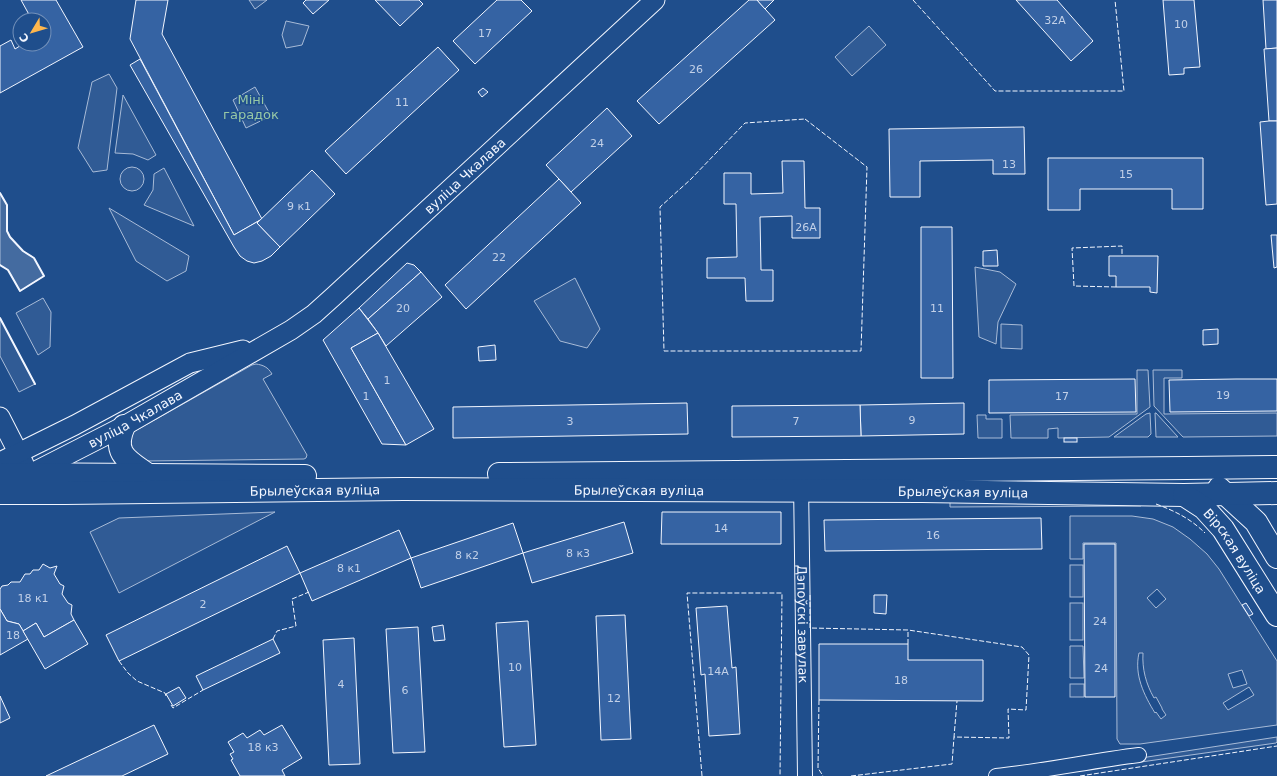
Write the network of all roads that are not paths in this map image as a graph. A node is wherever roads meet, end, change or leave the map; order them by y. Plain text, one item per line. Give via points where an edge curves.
1 (655, 0) edge
2 (268, 343) junction
3 (0, 418) edge
4 (124, 426) junction
5 (18, 453) junction
6 (0, 462) edge
7 (1274, 467) edge
8 (1187, 468) junction
9 (0, 474) edge
10 (30, 474) junction
11 (147, 474) junction
12 (801, 481) junction
13 (0, 489) edge
14 (0, 493) edge
15 (1276, 493) edge
16 (1225, 494) junction
17 (1184, 495) junction
18 (1256, 522) junction
19 (1223, 530) junction
20 (1277, 557) edge
21 (1277, 615) edge
22 (1139, 755) dead end
23 (805, 776) edge
24 (996, 776) edge

1 - 2 main road, вуліца Чкалава via 314,314
2 - 4 main road, вуліца Чкалава
2 - 5 main road, вуліца Чкалава via 190,364
3 - 5 main road
4 - 10 main road, вуліца Чкалава
4 - 11 main road via 119,445 122,454
5 - 6 main road, вуліца Чкалава
5 - 10 main road
7 - 8 main road, Брылеўская вуліца
7 - 16 main road via 1244,479
8 - 12 main road, Брылеўская вуліца
8 - 16 main road, Вірская вуліца via 1210,481
9 - 10 main road, Брылеўская вуліца
10 - 11 main road, Брылеўская вуліца
10 - 13 main road, вуліца Чкалава
11 - 12 main road, Брылеўская вуліца
12 - 14 main road, Брылеўская вуліца via 403,489
12 - 17 main road, Брылеўская вуліца via 914,491
12 - 23 street, Дэпоўскі завулак
15 - 16 main road, Брылеўская вуліца
15 - 18 main road via 1266,497 1256,508
16 - 17 main road, Брылеўская вуліца
16 - 18 main road, Вірская вуліца
16 - 19 main road via 1222,509
17 - 19 main road, Вірская вуліца via 1204,508
18 - 20 main road, Вірская вуліца
19 - 21 main road, Вірская вуліца
22 - 24 street

